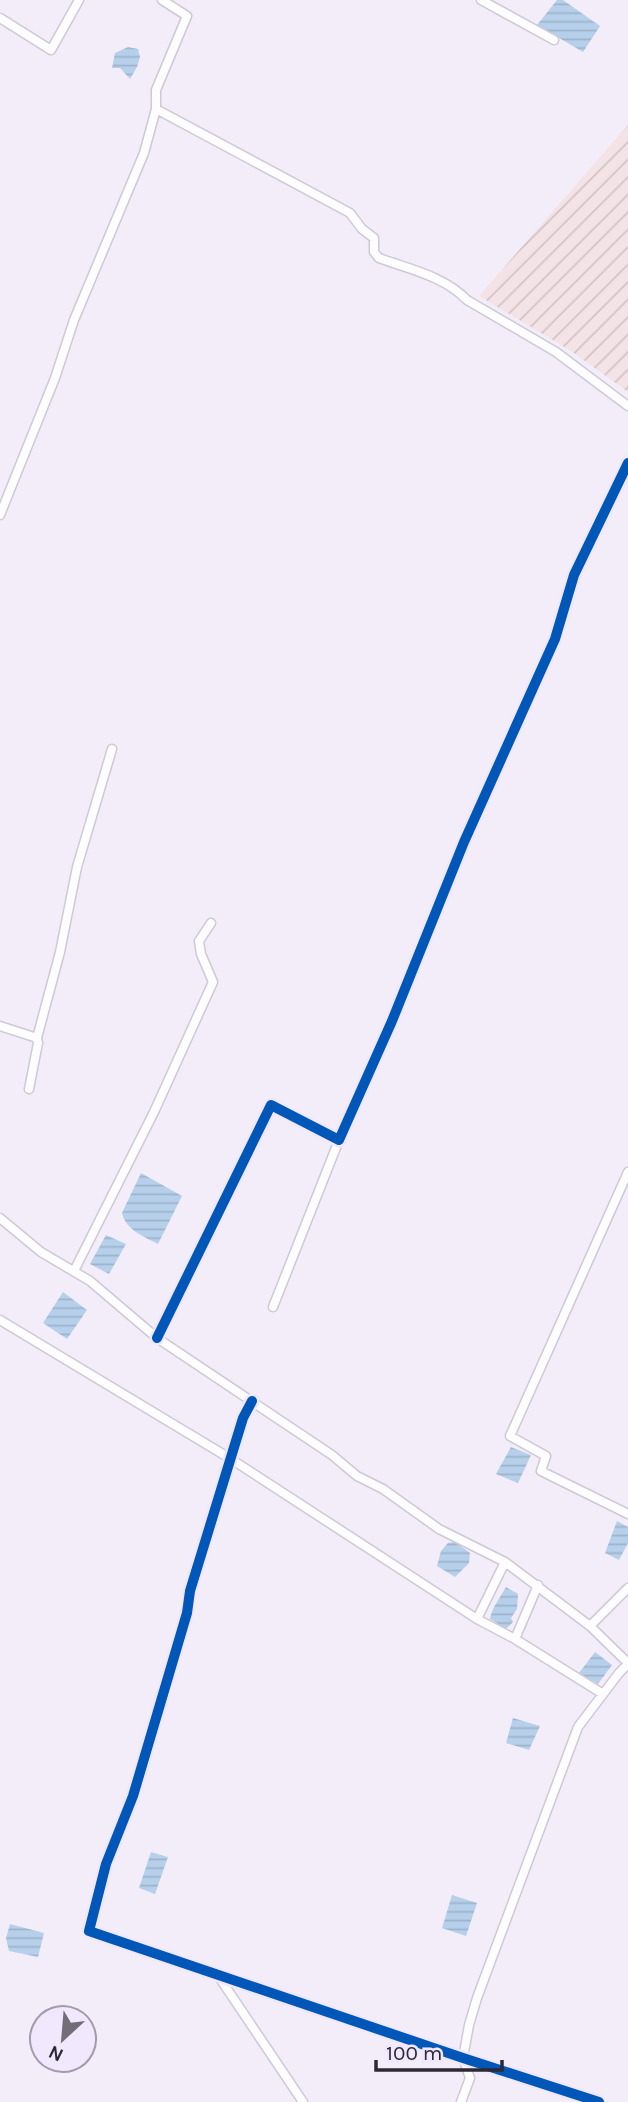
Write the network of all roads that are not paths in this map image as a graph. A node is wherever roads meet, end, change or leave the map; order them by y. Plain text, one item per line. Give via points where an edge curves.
1 (79, 0) edge
2 (162, 0) edge
3 (481, 0) edge
4 (0, 18) edge
5 (554, 40) dead end
6 (156, 109) junction
7 (628, 406) edge
8 (628, 463) edge
9 (0, 515) edge
10 (112, 749) dead end
11 (211, 923) dead end
12 (0, 1026) edge
13 (37, 1038) junction
14 (29, 1089) dead end
15 (339, 1140) junction
16 (628, 1172) edge
17 (0, 1218) edge
18 (75, 1271) junction
19 (273, 1307) dead end
20 (0, 1320) edge
21 (157, 1338) junction
22 (252, 1401) junction
23 (231, 1459) junction
24 (628, 1514) edge
25 (505, 1562) junction
26 (538, 1585) junction
27 (628, 1588) edge
28 (477, 1619) junction
29 (590, 1626) junction
30 (516, 1639) junction
31 (628, 1663) edge
32 (603, 1694) junction
33 (217, 1974) junction
34 (463, 2058) junction
35 (303, 2102) edge
36 (461, 2102) edge
37 (599, 2102) edge

1 - 4 street via 51,50
2 - 6 street via 187,16 156,90
3 - 5 street
6 - 7 street via 350,213 374,239 379,258 456,288 467,300 556,352
6 - 9 street via 144,153
8 - 15 street via 574,575 555,639
10 - 13 street via 77,867
11 - 18 street via 199,940 213,982
12 - 13 street
13 - 14 street
15 - 19 street
15 - 21 street via 271,1105
16 - 24 street via 510,1436 546,1456 541,1471
17 - 18 street via 41,1252
18 - 21 street
20 - 23 street
21 - 22 street
22 - 23 street
22 - 25 street via 439,1529
23 - 28 street
23 - 33 street via 89,1931
25 - 26 street
25 - 28 street
26 - 29 street
26 - 30 street
27 - 29 street
28 - 30 street
29 - 31 street
30 - 32 street
31 - 32 street
32 - 34 street via 573,1740 477,1998
33 - 34 street
33 - 35 street
34 - 36 street via 470,2078
34 - 37 street

